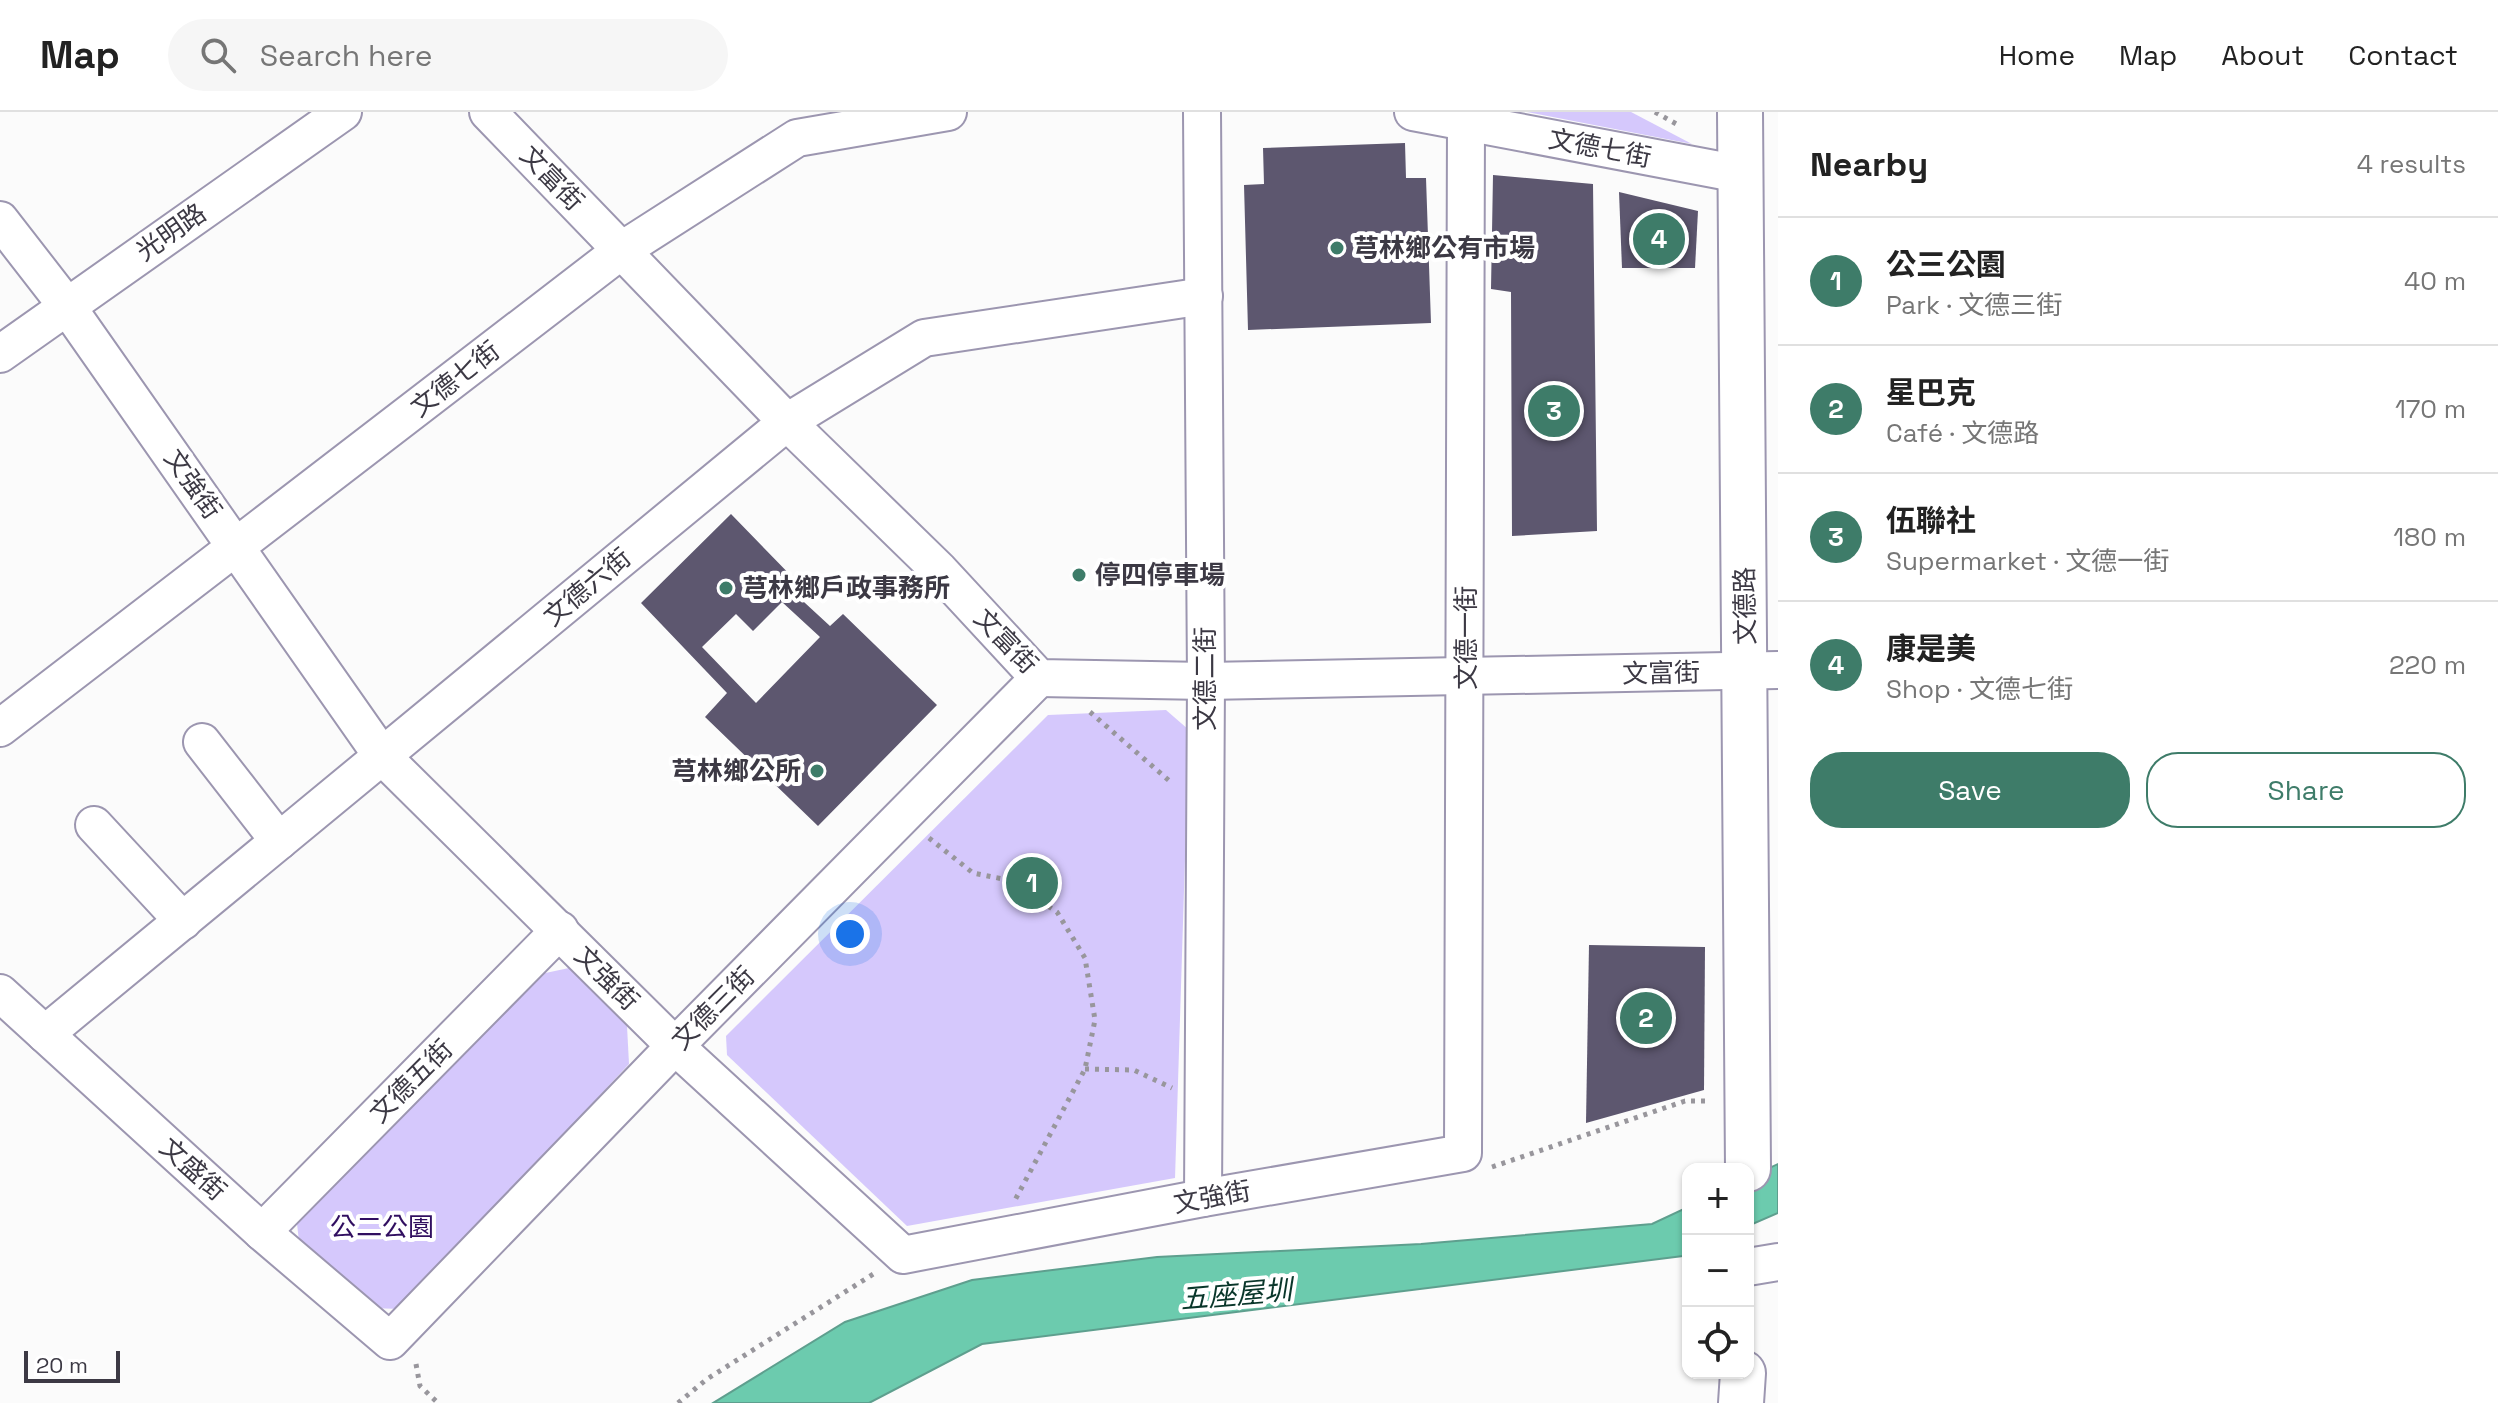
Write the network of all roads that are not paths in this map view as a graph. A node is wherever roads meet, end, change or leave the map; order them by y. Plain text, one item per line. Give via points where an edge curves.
1 (343, 112) edge
2 (488, 112) edge
3 (948, 112) edge
4 (1202, 112) edge
5 (1413, 112) edge
6 (1740, 112) edge
7 (1466, 123) junction
8 (1740, 174) junction
9 (0, 220) edge
10 (622, 250) junction
11 (1204, 296) junction
12 (66, 305) junction
13 (0, 354) edge
14 (787, 422) junction
15 (238, 547) junction
16 (1762, 671) edge
17 (1466, 676) junction
18 (1039, 678) junction
19 (1206, 681) junction
20 (0, 728) edge
21 (202, 742) dead end
22 (382, 756) junction
23 (94, 825) dead end
24 (279, 841) junction
25 (183, 921) junction
26 (560, 930) junction
27 (0, 993) edge
28 (45, 1034) junction
29 (675, 1046) junction
30 (1463, 1153) joint
31 (1748, 1163) edge
32 (1203, 1198) junction
33 (262, 1232) junction
34 (1778, 1262) edge
35 (1754, 1266) edge
36 (394, 1337) joint
37 (1743, 1379) edge
38 (1741, 1403) edge

1 - 12 street, 光明路
2 - 10 street, 文富街
3 - 10 street, 文德七街 via 797,138
4 - 11 street, 文德二街
5 - 7 street, 文德七街
6 - 8 main road, 文德路
7 - 8 street, 文德七街
7 - 17 street, 文德一街
8 - 16 main road, 文德路
9 - 12 street, 文強街
10 - 14 street, 文富街
10 - 15 street, 文德七街
11 - 14 street, 文德六街 via 924,338
11 - 19 street, 文德二街
12 - 13 street, 光明路
12 - 15 street, 文強街
14 - 18 street, 文富街 via 939,570
14 - 22 street, 文德六街
15 - 20 street, 文德七街
15 - 22 street, 文強街
16 - 17 street, 文富街
16 - 31 main road, 文德路
17 - 19 street, 文富街
17 - 30 street, 文德一街
18 - 19 street, 文富街
18 - 29 street, 文德三街
19 - 32 street, 文德二街
21 - 24 street
22 - 24 street, 文德六街
22 - 26 street, 文強街
23 - 25 street
24 - 25 street, 文德六街
25 - 28 street, 文德六街
26 - 29 street, 文強街
26 - 33 street, 文德五街
27 - 28 street, 文盛街
28 - 33 street, 文盛街
29 - 32 street, 文強街 via 903,1255
29 - 36 street, 文德三街
30 - 32 street, 文強街
33 - 36 street, 文盛街
34 - 35 street
37 - 38 main road

